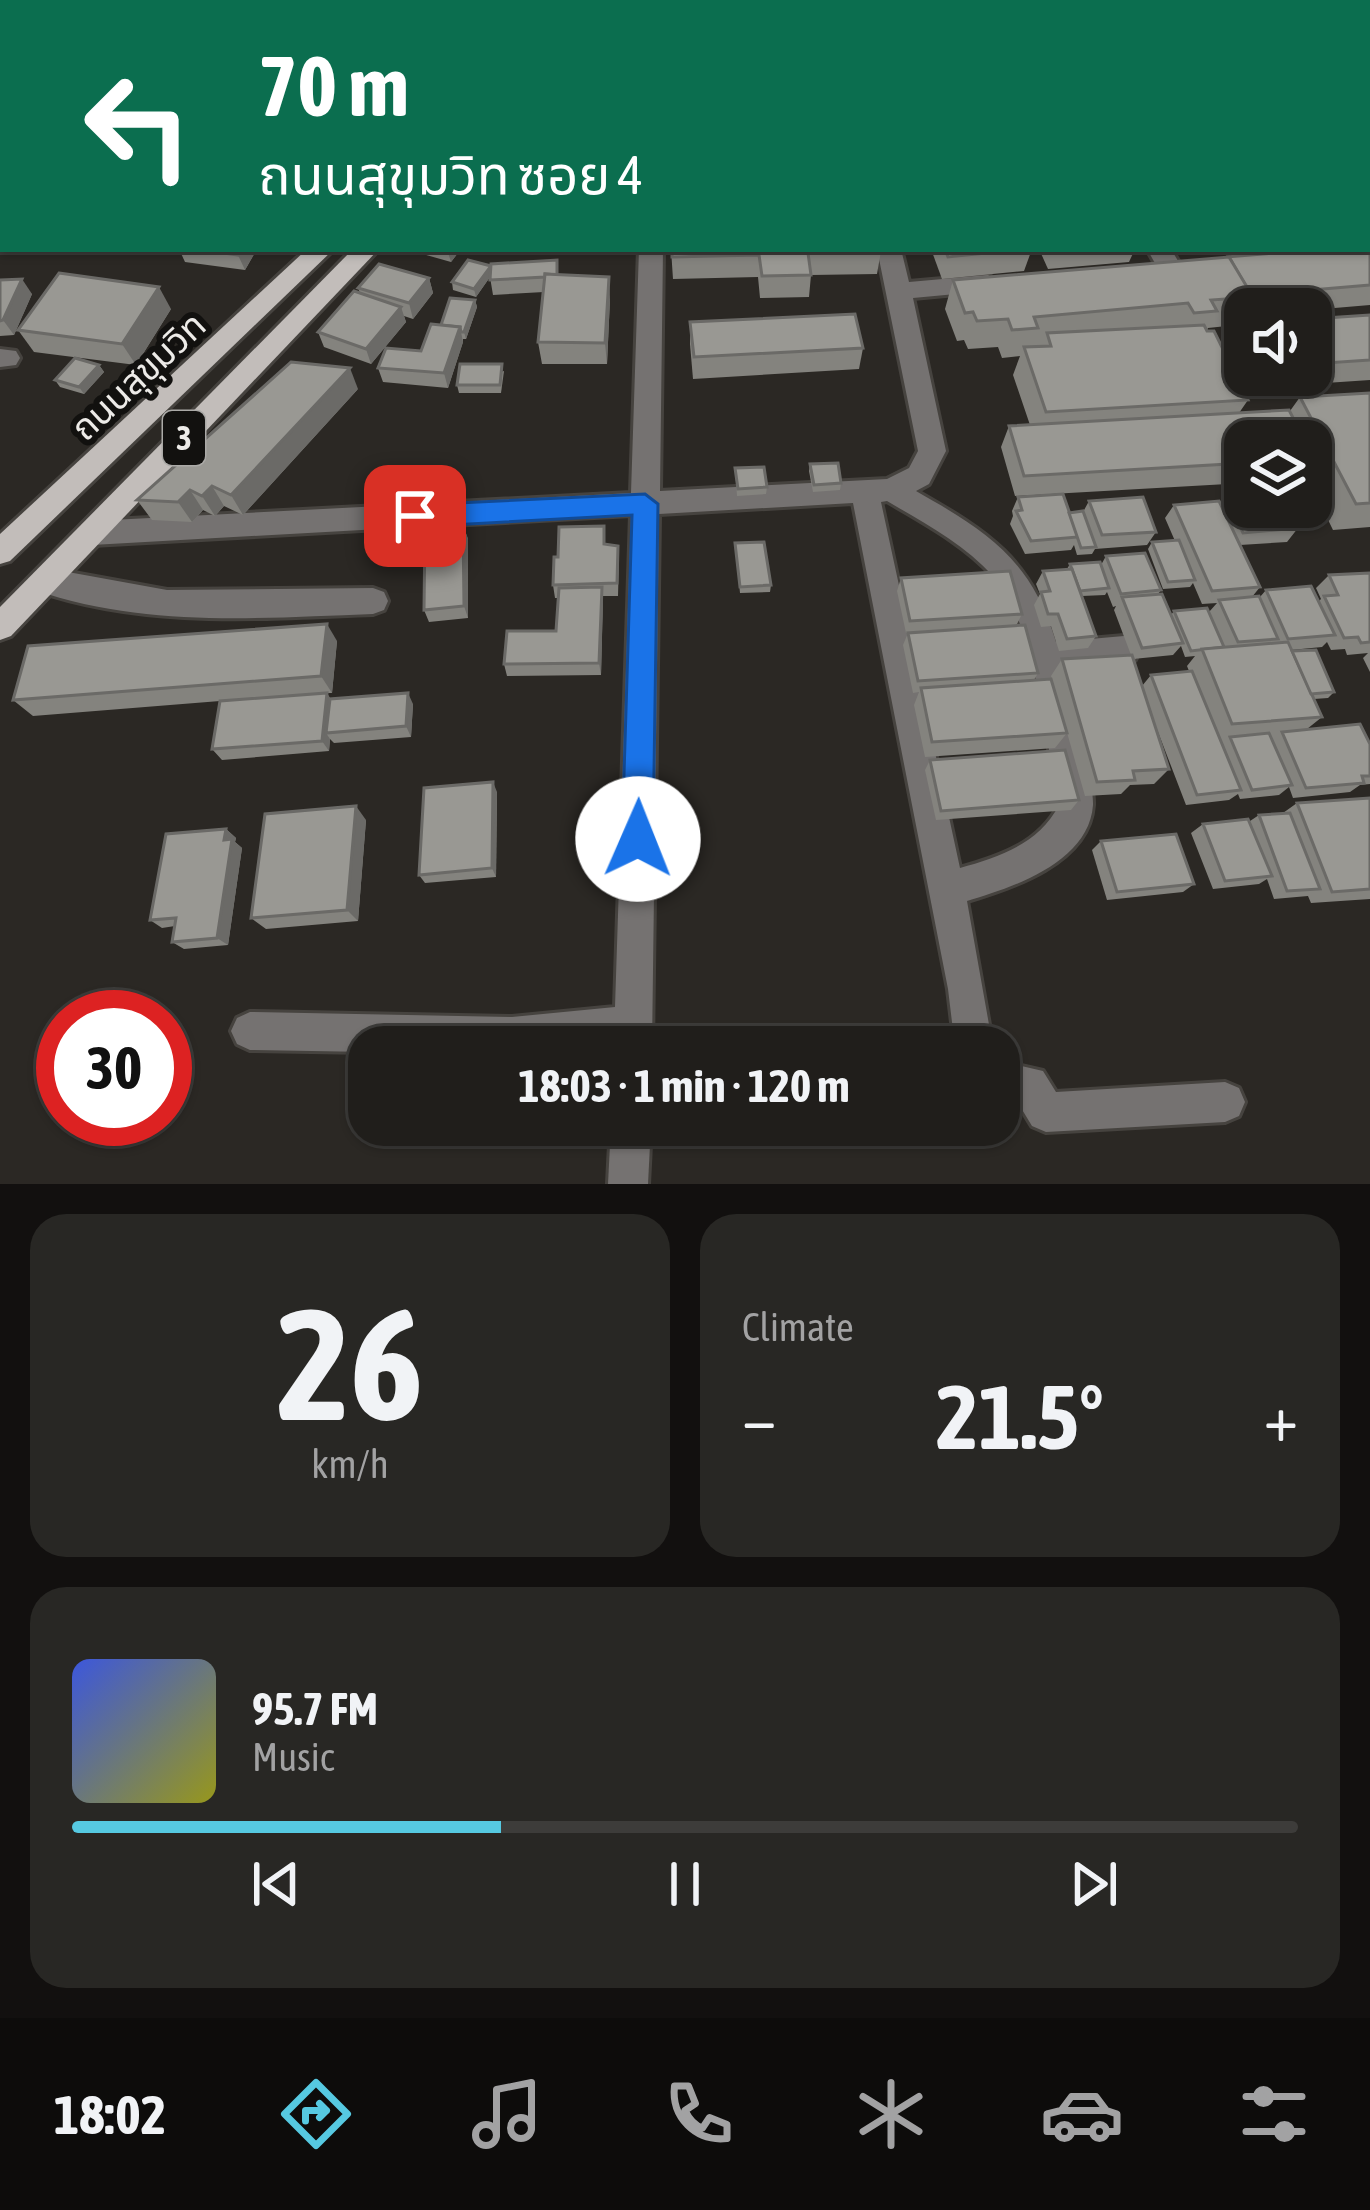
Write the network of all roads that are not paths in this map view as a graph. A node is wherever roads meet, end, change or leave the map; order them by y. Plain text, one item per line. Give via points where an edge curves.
1 (319, 252) edge
2 (364, 252) edge
3 (650, 252) edge
4 (890, 252) edge
5 (1012, 280) edge
6 (899, 291) junction
7 (878, 490) junction
8 (645, 504) junction
9 (92, 532) junction
10 (0, 552) edge
11 (46, 581) junction
12 (373, 601) dead end
13 (0, 627) edge
14 (1124, 650) edge
15 (1042, 657) junction
16 (946, 889) junction
17 (634, 1026) edge
18 (970, 1026) edge
19 (250, 1031) dead end
20 (348, 1033) edge
21 (1020, 1083) edge
22 (1225, 1102) dead end
23 (630, 1146) edge
24 (628, 1184) edge

1 - 10 main road, ถนนสุขุมวิท / 3
2 - 9 main road, ถนนสุขุมวิท / 3
3 - 8 street
4 - 6 street
5 - 6 street
6 - 7 street via 932,451 919,476
7 - 8 street
7 - 15 street via 943,521 1008,573
7 - 16 street
8 - 9 street
8 - 17 street
9 - 11 main road, ถนนสุขุมวิท / 3
11 - 12 street via 180,607
11 - 13 main road, ถนนสุขุมวิท / 3
14 - 15 street
15 - 16 street via 1076,806 1072,819 1058,840 1027,860
16 - 18 street
19 - 20 street
21 - 22 street via 1046,1112
23 - 24 street

